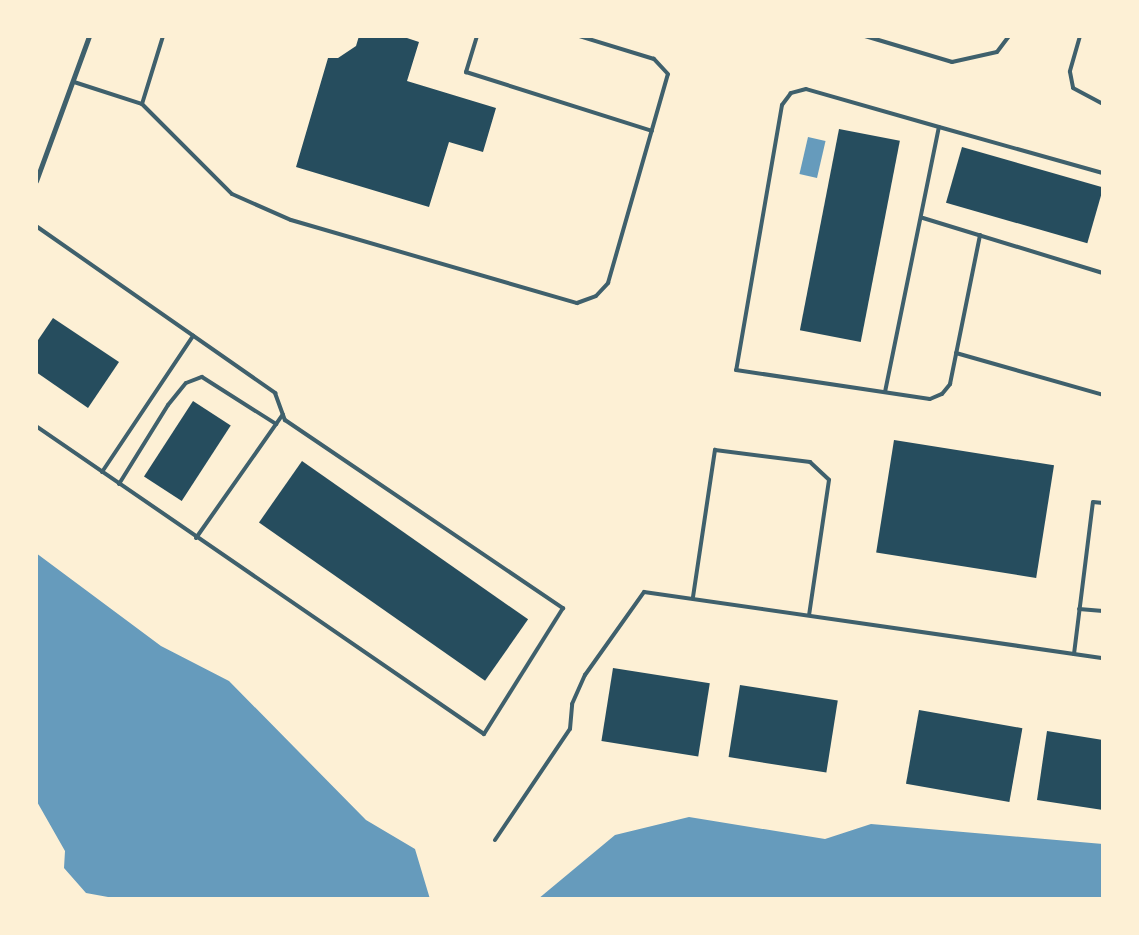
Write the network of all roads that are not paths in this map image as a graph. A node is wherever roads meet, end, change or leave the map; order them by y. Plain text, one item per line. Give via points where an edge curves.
1 (163, 36) edge
2 (477, 36) edge
3 (579, 36) edge
4 (865, 36) edge
5 (1009, 36) edge
6 (1080, 36) edge
7 (87, 37) edge
8 (74, 82) junction
9 (142, 104) junction
10 (1103, 104) edge
11 (939, 127) junction
12 (652, 130) junction
13 (1103, 173) edge
14 (36, 181) edge
15 (923, 218) junction
16 (36, 226) edge
17 (980, 235) junction
18 (1103, 272) edge
19 (193, 336) junction
20 (956, 353) junction
21 (885, 392) junction
22 (1103, 395) edge
23 (283, 414) junction
24 (276, 424) junction
25 (36, 426) edge
26 (102, 472) junction
27 (119, 484) junction
28 (1103, 503) edge
29 (196, 538) junction
30 (693, 597) junction
31 (1079, 609) junction
32 (1103, 611) edge
33 (809, 615) junction
34 (1074, 654) junction
35 (1103, 658) edge
36 (495, 840) dead end

1 - 9 lane
2 - 12 lane via 466,72
3 - 12 lane via 654,59 668,74
4 - 5 lane via 952,62 976,60 997,52
6 - 10 lane via 1070,72 1073,88
7 - 8 street
8 - 9 lane
8 - 14 street
9 - 12 lane via 232,194 291,220 577,303 596,296 608,283
11 - 13 lane
11 - 15 lane
11 - 21 lane via 806,88 791,93 782,105 736,370
15 - 17 lane
15 - 21 lane
16 - 19 lane
17 - 18 lane
17 - 20 lane
19 - 23 lane via 275,393
19 - 26 lane
20 - 21 lane via 950,384 942,394 930,399
20 - 22 lane
23 - 24 lane
23 - 29 lane via 563,608 484,734
24 - 27 lane via 202,377 186,383 168,405
24 - 29 lane
25 - 26 lane
26 - 27 lane
27 - 29 lane
28 - 31 lane via 1093,502
30 - 33 lane
30 - 33 lane via 715,450 810,462 829,480
30 - 36 lane via 644,592 585,676 572,704 570,729
31 - 32 lane
31 - 34 lane
33 - 34 lane
34 - 35 lane

